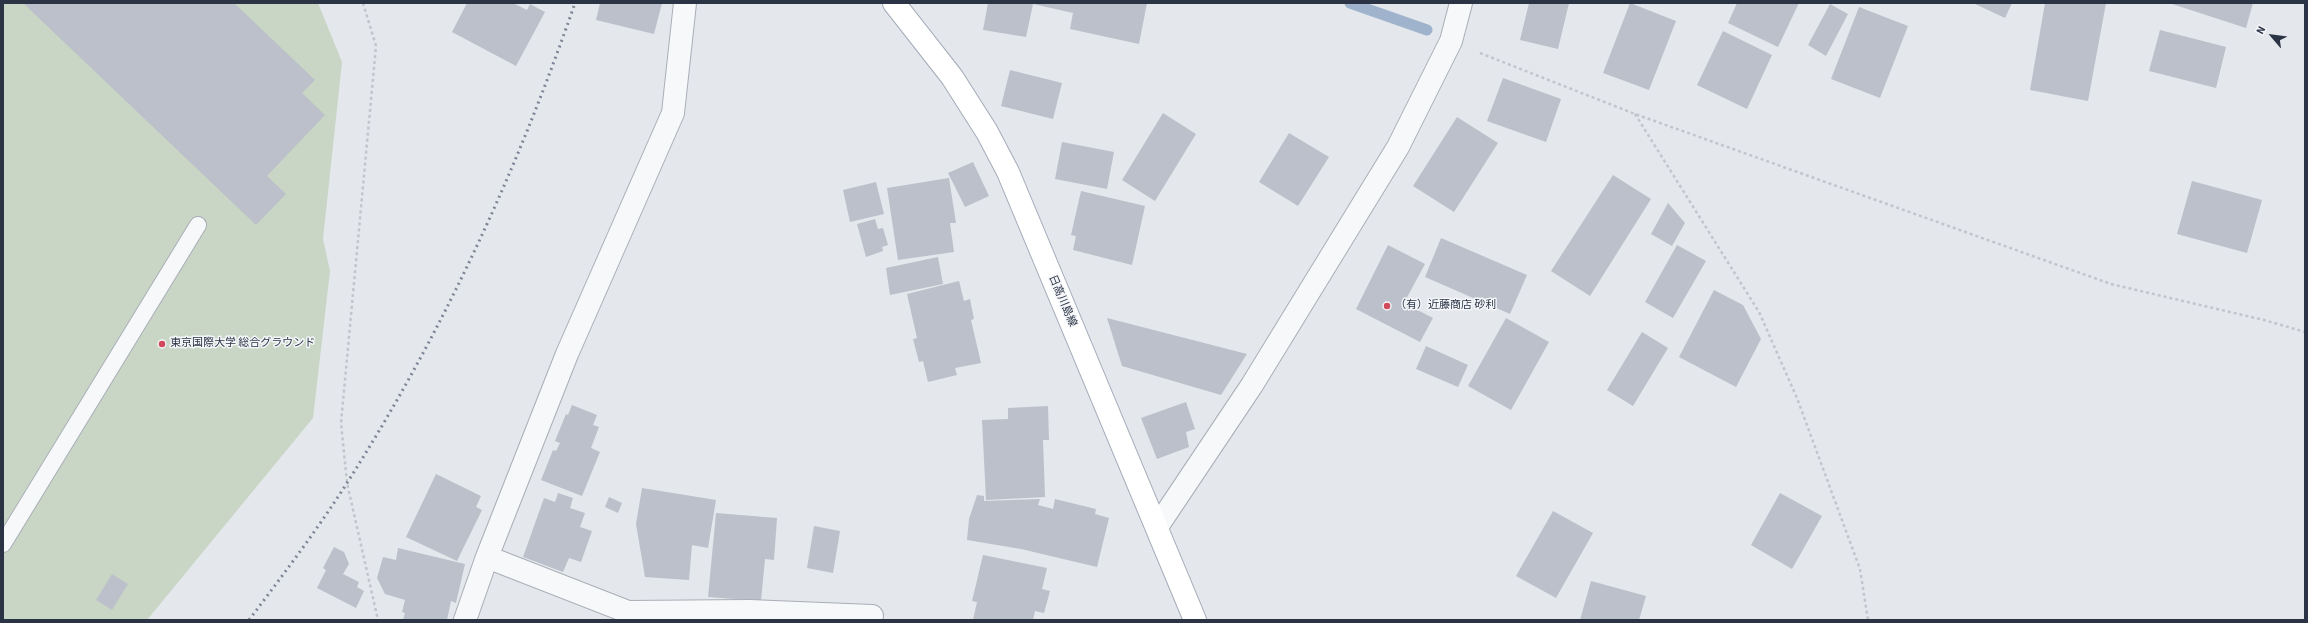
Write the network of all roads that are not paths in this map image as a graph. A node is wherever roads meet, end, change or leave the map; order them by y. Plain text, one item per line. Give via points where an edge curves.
1 (685, 3) edge
2 (894, 3) edge
3 (1461, 3) edge
4 (198, 225) dead end
5 (9, 523) edge
6 (1157, 527) junction
7 (3, 544) edge
8 (487, 557) junction
9 (872, 616) dead end
10 (465, 620) edge
11 (1195, 620) edge

1 - 8 street via 673,112 567,354
2 - 6 main road, 日高川島線 via 952,77 987,132 1008,172
3 - 6 street via 1451,41 1398,147 1252,385
4 - 5 lane
5 - 7 lane
6 - 11 main road, 日高川島線
8 - 9 street via 628,612 749,611
8 - 10 street

